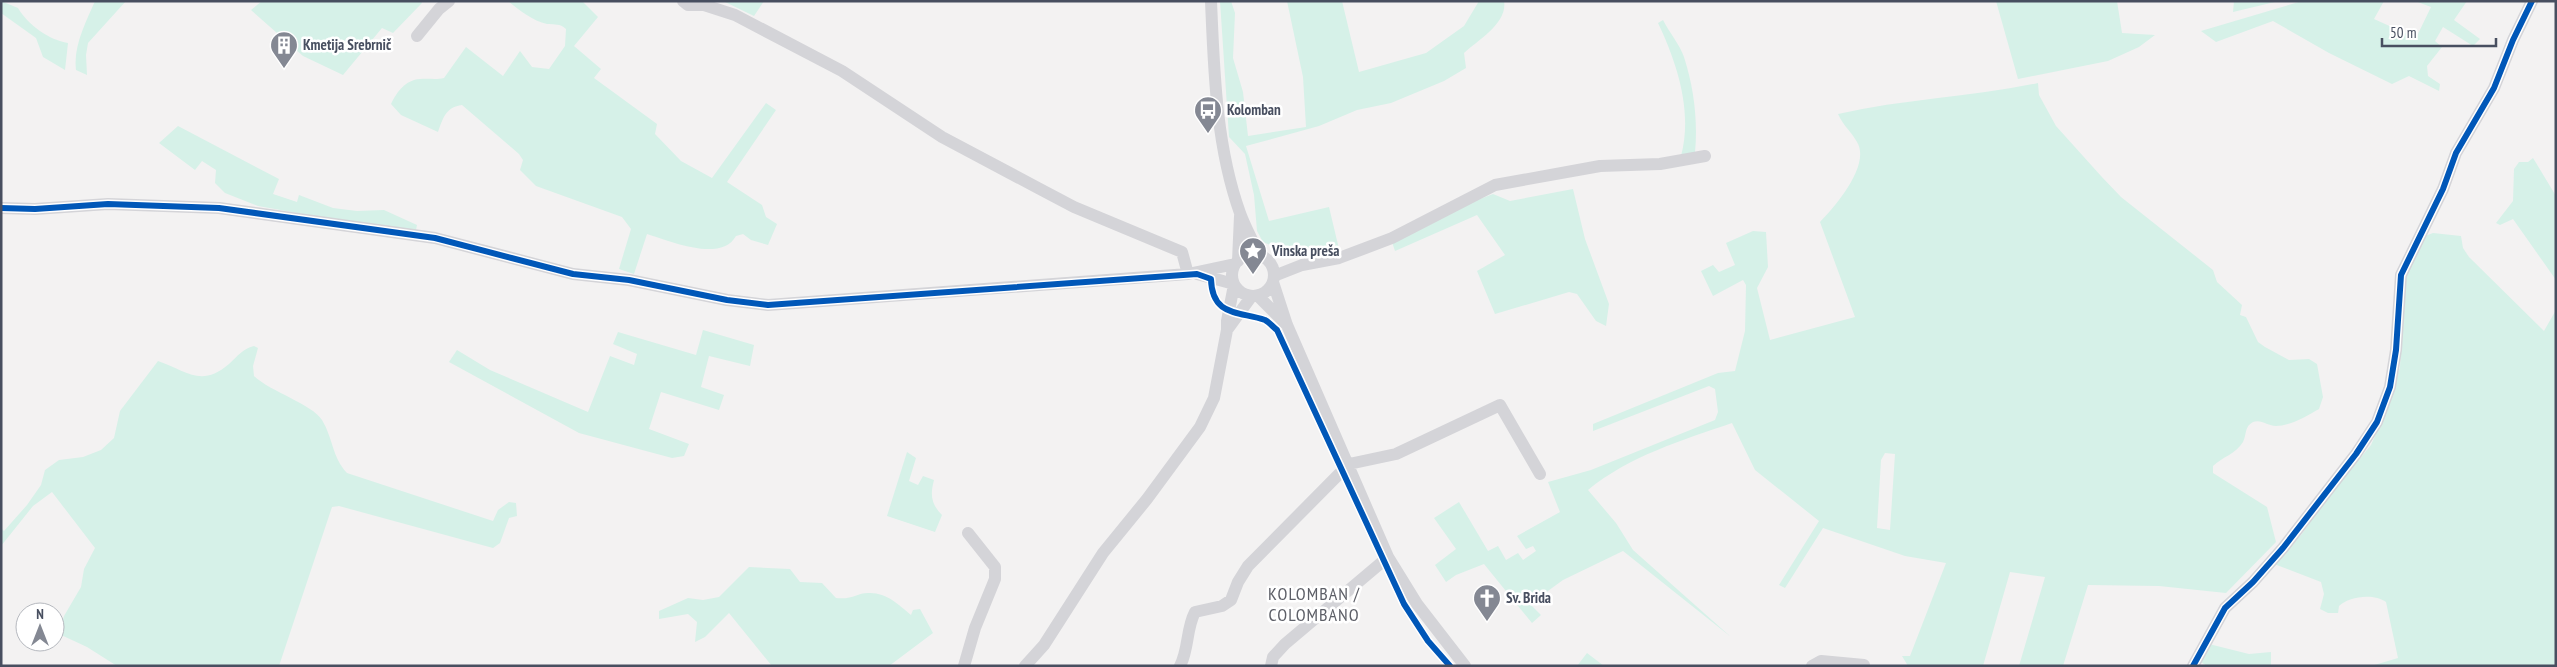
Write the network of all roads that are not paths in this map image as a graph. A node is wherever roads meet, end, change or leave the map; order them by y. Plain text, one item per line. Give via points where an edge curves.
1 (449, 1) edge
2 (683, 1) edge
3 (1211, 1) edge
4 (2532, 1) edge
5 (418, 36) dead end
6 (1704, 156) dead end
7 (1, 208) edge
8 (1240, 214) junction
9 (1259, 255) junction
10 (1237, 262) junction
11 (1193, 274) junction
12 (1273, 274) junction
13 (1234, 285) junction
14 (1255, 296) junction
15 (1287, 325) junction
16 (1228, 330) junction
17 (1348, 464) junction
18 (1540, 474) dead end
19 (968, 533) dead end
20 (1388, 556) junction
21 (1864, 665) edge
22 (964, 666) edge
23 (1025, 666) edge
24 (1180, 666) edge
25 (1271, 666) edge
26 (1465, 666) edge
27 (1812, 666) edge
28 (2193, 666) edge

1 - 5 street
2 - 11 street via 704,4 735,16 842,71 942,137 1052,196 1182,252
3 - 8 street via 1218,115
4 - 28 street via 2494,88 2456,153 2444,189 2401,275 2396,350 2390,387 2378,422 2283,548 2225,608
6 - 12 street via 1660,164 1600,166 1495,185 1392,238 1339,258
7 - 11 street via 108,204 219,208 435,238 572,274 629,280 768,305
8 - 9 street
8 - 10 street
9 - 10 street via 1247,255
9 - 12 street
10 - 11 street
10 - 13 street via 1232,276
11 - 13 street
12 - 14 street via 1267,292
12 - 15 street
13 - 14 street via 1241,293
13 - 16 street
14 - 15 street
14 - 16 street
15 - 17 street
16 - 23 street via 1214,398 1200,428 1103,553 1044,645
17 - 18 street via 1396,454 1500,405
17 - 20 street
17 - 24 street via 1248,566 1231,600 1222,606 1195,612 1186,655
19 - 22 street via 995,567 995,579
20 - 25 street via 1285,644 1273,657
20 - 26 street via 1417,604
21 - 27 street via 1821,661

